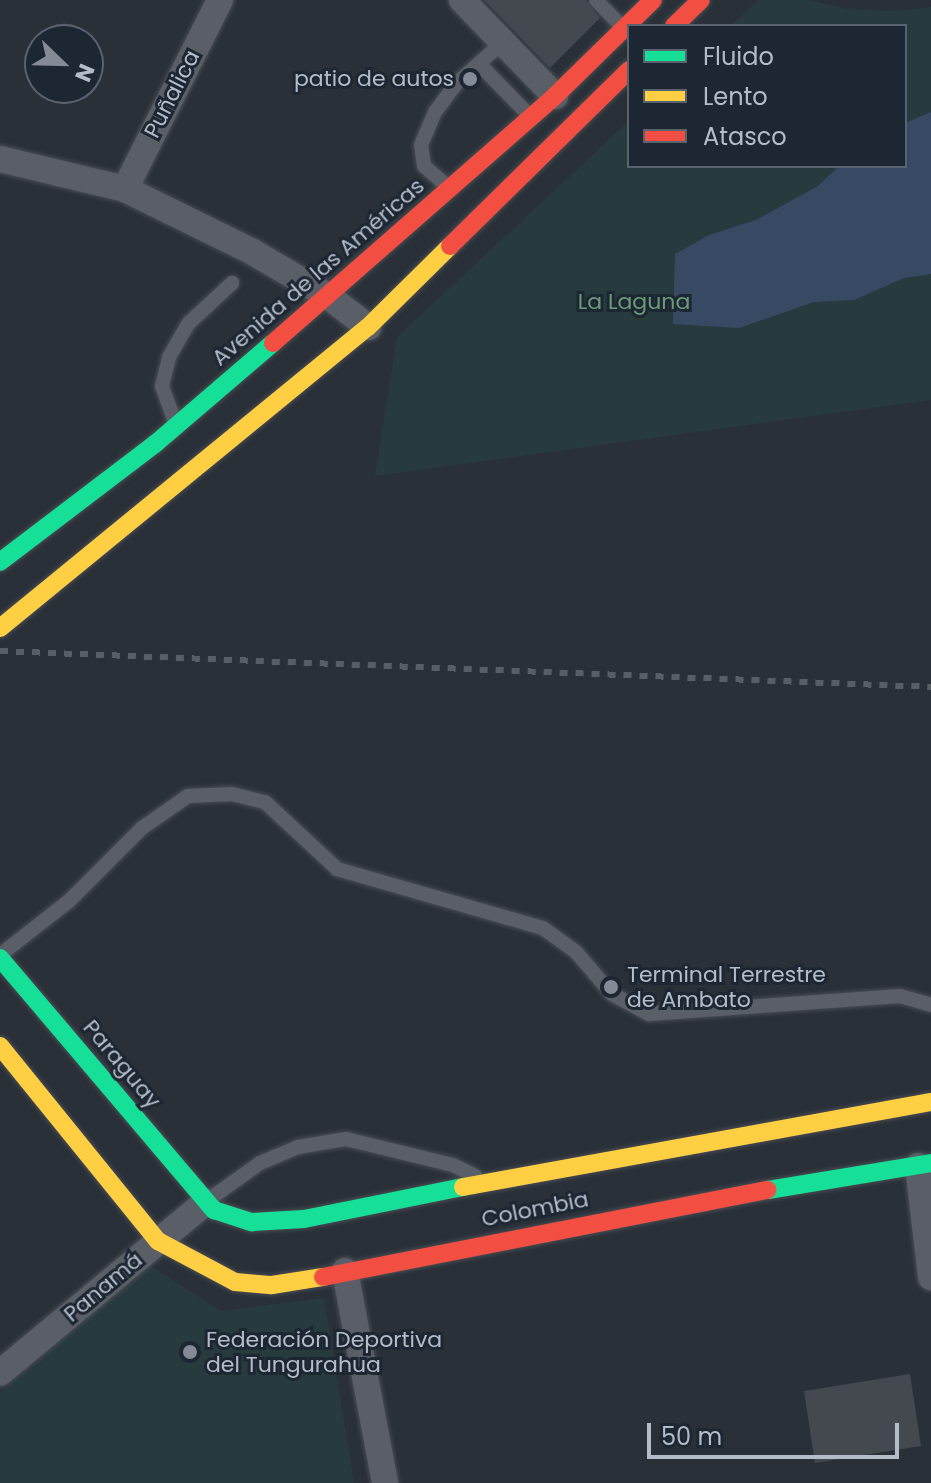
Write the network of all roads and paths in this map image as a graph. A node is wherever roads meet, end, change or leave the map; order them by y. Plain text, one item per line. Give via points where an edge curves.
1 (220, 0) edge
2 (596, 0) edge
3 (653, 0) edge
4 (701, 0) edge
5 (475, 7) edge
6 (631, 24) edge
7 (676, 24) edge
8 (625, 30) joint
9 (503, 42) junction
10 (479, 64) junction
11 (627, 72) edge
12 (555, 96) junction
13 (531, 117) junction
14 (0, 159) edge
15 (125, 189) junction
16 (450, 189) junction
17 (232, 283) dead end
18 (328, 296) junction
19 (368, 327) junction
20 (177, 425) junction
21 (0, 562) edge
22 (0, 628) edge
23 (0, 956) edge
24 (931, 1005) edge
25 (0, 1046) edge
26 (931, 1102) edge
27 (924, 1165) edge
28 (487, 1182) junction
29 (206, 1202) junction
30 (158, 1241) junction
31 (345, 1271) junction
32 (931, 1277) edge
33 (0, 1373) edge
34 (385, 1483) edge

1 - 15 street, Puñalica
2 - 8 lane
3 - 6 main road, Avenida de las Américas
4 - 7 main road
5 - 9 street
8 - 12 main road, Avenida de las Américas
9 - 10 lane
9 - 12 street
10 - 13 lane
10 - 16 lane via 435,112 421,145 424,166
11 - 19 main road
12 - 13 main road, Avenida de las Américas
13 - 16 main road, Avenida de las Américas
14 - 15 street
15 - 18 street
16 - 18 main road, Avenida de las Américas
17 - 20 lane via 189,323 169,357 162,386
18 - 19 street
18 - 20 main road, Avenida de las Américas
19 - 22 main road
20 - 21 main road, Avenida de las Américas
23 - 24 lane via 69,901 153,820 188,796 232,794 265,802 337,869 543,928 576,952 612,994 649,1014 900,996
23 - 29 main road, Paraguay
25 - 30 main road
26 - 28 main road, Colombia
27 - 31 main road, Colombia via 715,1199
27 - 32 street
28 - 29 main road, Colombia via 271,1224 214,1210
28 - 29 lane via 453,1165 346,1139 298,1147 260,1163
29 - 30 street, Panamá
30 - 31 main road, Colombia via 235,1282 272,1285
30 - 33 street, Panamá
31 - 34 street

